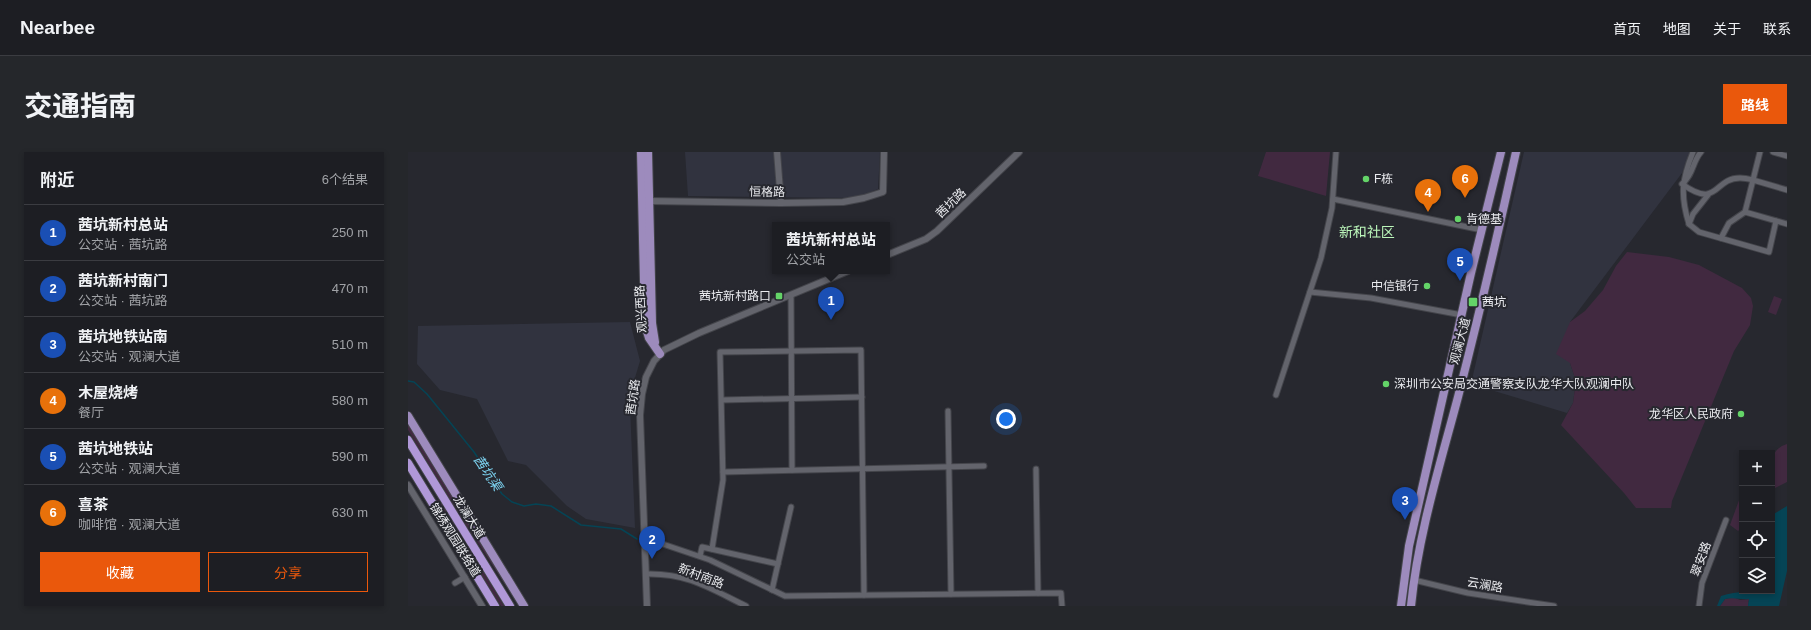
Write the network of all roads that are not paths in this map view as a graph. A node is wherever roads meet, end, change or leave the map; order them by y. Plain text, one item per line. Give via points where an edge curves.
1 (641, 152) edge
2 (648, 152) edge
3 (777, 152) edge
4 (884, 152) edge
5 (1019, 152) edge
6 (1336, 152) edge
7 (1500, 152) edge
8 (1516, 152) edge
9 (1693, 152) edge
10 (1701, 152) edge
11 (1760, 152) edge
12 (1773, 152) edge
13 (1787, 156) edge
14 (1753, 180) junction
15 (1682, 184) junction
16 (1787, 190) edge
17 (1708, 195) junction
18 (1333, 200) junction
19 (649, 201) junction
20 (781, 203) junction
21 (1745, 212) junction
22 (1776, 221) junction
23 (1689, 224) junction
24 (1787, 224) edge
25 (1482, 230) junction
26 (1720, 238) junction
27 (890, 254) edge
28 (841, 274) edge
29 (1310, 292) junction
30 (791, 295) junction
31 (1462, 316) junction
32 (791, 351) junction
33 (660, 354) junction
34 (1276, 396) dead end
35 (862, 397) junction
36 (792, 398) junction
37 (722, 400) junction
38 (948, 410) dead end
39 (408, 416) edge
40 (408, 440) edge
41 (408, 463) edge
42 (984, 466) dead end
43 (949, 467) junction
44 (862, 469) junction
45 (1036, 469) dead end
46 (792, 470) junction
47 (723, 472) junction
48 (408, 485) edge
49 (790, 507) dead end
50 (1726, 520) dead end
51 (645, 538) junction
52 (712, 549) junction
53 (700, 556) junction
54 (778, 564) junction
55 (647, 574) junction
56 (465, 577) junction
57 (1414, 580) junction
58 (481, 582) junction
59 (455, 583) dead end
60 (772, 590) junction
61 (1038, 593) junction
62 (951, 594) junction
63 (864, 595) junction
64 (482, 606) edge
65 (490, 606) edge
66 (495, 606) edge
67 (510, 606) edge
68 (524, 606) edge
69 (647, 606) edge
70 (746, 606) edge
71 (1062, 606) edge
72 (1401, 606) edge
73 (1411, 606) edge
74 (1554, 606) edge
75 (1699, 606) edge

1 - 33 main road, 观兴西路 via 644,321 647,334
2 - 19 main road, 观兴西路
3 - 20 street
4 - 20 street, 恒格路 via 883,192 848,202
5 - 27 street, 茜坑路 via 937,231 926,239
6 - 18 street
7 - 25 main road, 观澜大道
8 - 57 main road, 观澜大道 via 1478,319 1424,526
9 - 15 street
10 - 15 street via 1690,178
11 - 14 street
12 - 13 street
14 - 16 street
14 - 17 street via 1739,178
14 - 21 street
15 - 17 street via 1700,194
15 - 23 street
17 - 23 street
18 - 25 street
18 - 29 street via 1325,241
19 - 20 street, 恒格路
19 - 33 main road, 观兴西路 via 652,329
21 - 22 street
21 - 26 street via 1729,223
22 - 24 street
22 - 26 street via 1769,252
23 - 26 street via 1699,232
25 - 31 main road, 观澜大道
28 - 30 street, 茜坑路
29 - 31 street via 1371,298
29 - 34 street
30 - 32 street
30 - 33 street, 茜坑路 via 699,333
31 - 72 main road, 观澜大道 via 1408,546
32 - 35 street via 861,350
32 - 36 street
32 - 37 street via 720,352
33 - 51 street, 茜坑路 via 646,377 641,405
35 - 36 street
35 - 44 street
36 - 37 street
36 - 46 street
37 - 47 street
38 - 43 street
39 - 68 main road
40 - 67 highway, 龙澜大道
41 - 58 highway, 龙澜大道
42 - 43 street
43 - 44 street
43 - 62 street
44 - 46 street
44 - 63 street
45 - 61 street
46 - 47 street
47 - 52 street
48 - 56 street, 锦绣观园联络道
49 - 54 street
50 - 75 street, 翠安路 via 1702,583
51 - 53 street
51 - 55 street, 茜坑路
52 - 53 street via 702,547
52 - 54 street
53 - 60 street
54 - 60 street
55 - 69 street, 茜坑路
55 - 70 street, 新村南路 via 680,576
56 - 59 street
56 - 64 street, 锦绣观园联络道
57 - 73 main road, 观澜大道
57 - 74 street, 云澜路 via 1468,593
58 - 65 highway
58 - 66 highway, 龙澜大道
60 - 63 street via 785,596
61 - 62 street
61 - 71 street via 1061,593
62 - 63 street

